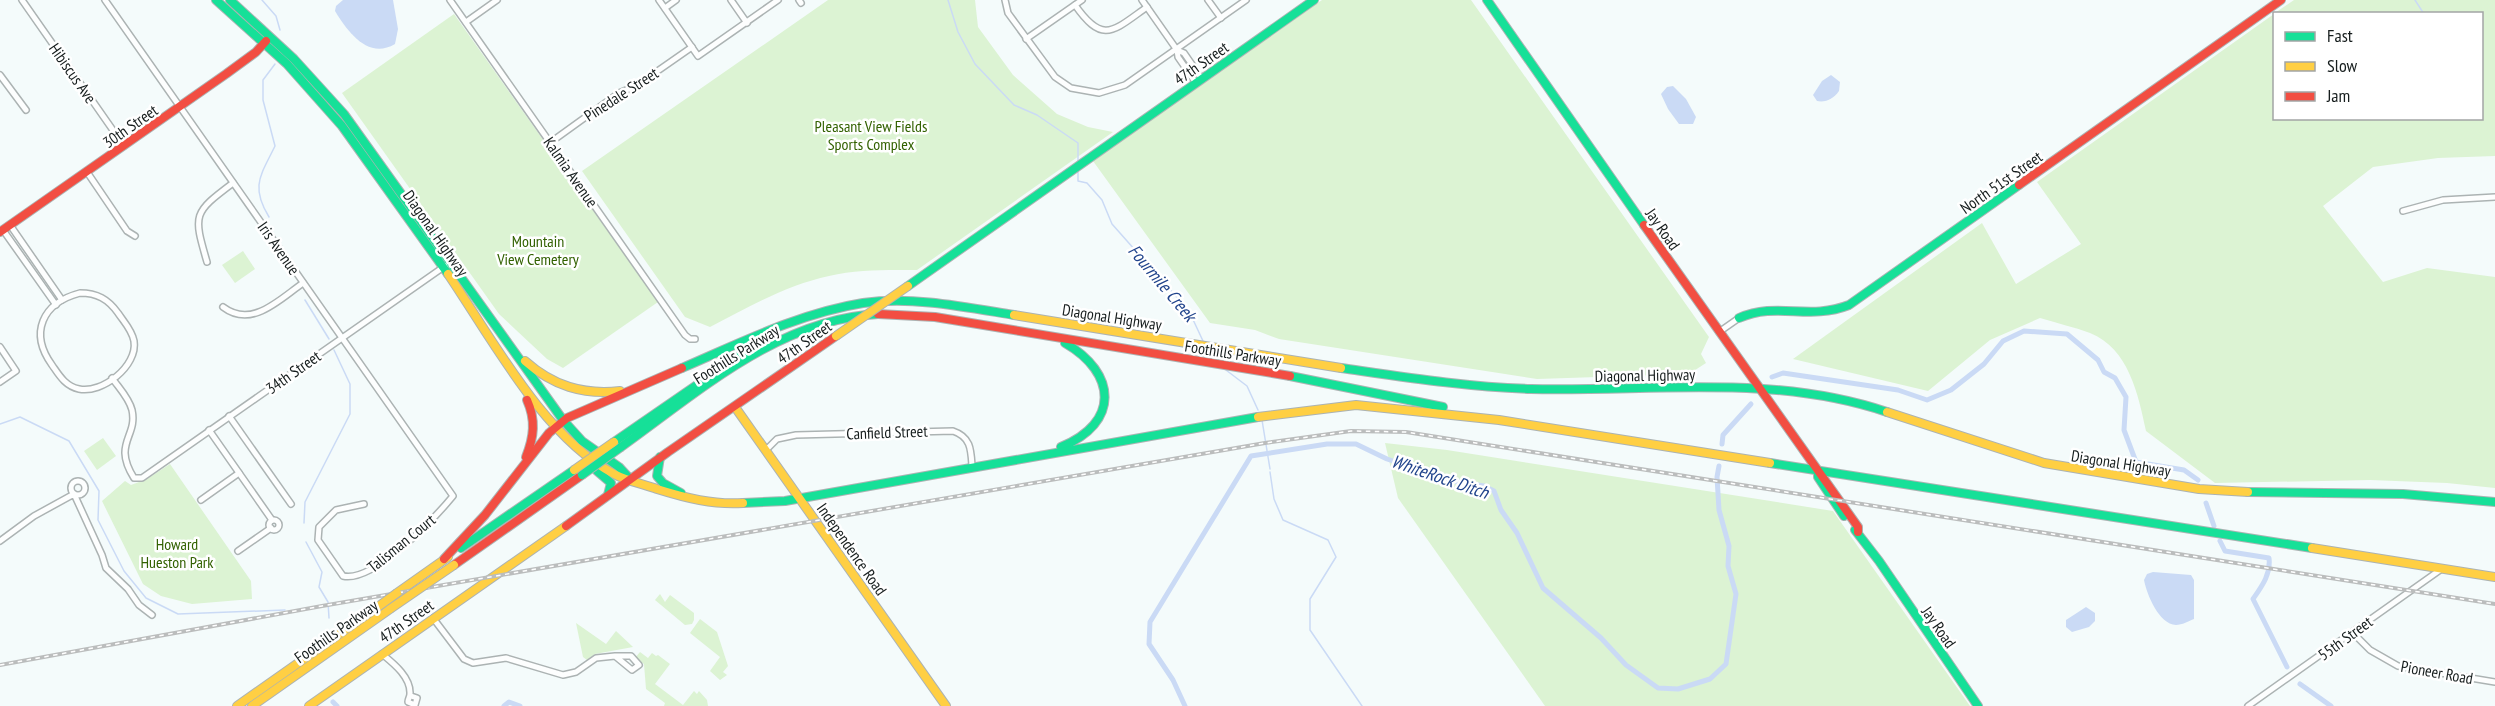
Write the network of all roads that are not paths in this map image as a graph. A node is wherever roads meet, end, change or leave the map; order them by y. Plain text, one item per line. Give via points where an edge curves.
1 (22, 0) edge
2 (105, 0) edge
3 (216, 0) edge
4 (230, 0) edge
5 (450, 0) edge
6 (497, 0) edge
7 (659, 0) edge
8 (676, 0) edge
9 (731, 0) edge
10 (778, 0) edge
11 (1005, 0) edge
12 (1082, 0) edge
13 (1142, 0) edge
14 (1208, 0) edge
15 (1246, 0) edge
16 (1314, 0) edge
17 (1487, 0) edge
18 (2281, 0) edge
19 (1075, 5) junction
20 (1147, 7) junction
21 (665, 8) junction
22 (1221, 18) junction
23 (466, 22) junction
24 (747, 23) junction
25 (267, 39) junction
26 (1026, 39) junction
27 (692, 47) junction
28 (1177, 50) junction
29 (0, 75) edge
30 (1199, 81) junction
31 (179, 107) junction
32 (26, 110) dead end
33 (357, 138) junction
34 (550, 142) junction
35 (124, 146) junction
36 (87, 172) junction
37 (233, 183) junction
38 (2495, 196) edge
39 (2403, 211) dead end
40 (4, 229) edge
41 (135, 236) dead end
42 (207, 262) dead end
43 (451, 262) junction
44 (443, 267) junction
45 (303, 283) junction
46 (62, 300) junction
47 (56, 305) junction
48 (223, 307) dead end
49 (1739, 318) joint
50 (791, 322) junction
51 (1719, 332) junction
52 (342, 337) junction
53 (1054, 338) junction
54 (494, 339) junction
55 (695, 339) dead end
56 (509, 346) junction
57 (0, 347) edge
58 (112, 378) junction
59 (0, 382) edge
60 (630, 389) junction
61 (1760, 389) junction
62 (735, 407) junction
63 (229, 416) junction
64 (562, 420) junction
65 (1499, 420) junction
66 (554, 428) junction
67 (209, 430) junction
68 (561, 435) junction
69 (758, 439) junction
70 (777, 439) junction
71 (618, 445) junction
72 (766, 450) junction
73 (1050, 453) junction
74 (660, 457) junction
75 (972, 466) junction
76 (519, 470) junction
77 (1818, 471) junction
78 (239, 473) junction
79 (630, 479) junction
80 (608, 495) junction
81 (453, 496) joint
82 (800, 498) junction
83 (688, 499) junction
84 (201, 500) dead end
85 (2495, 502) edge
86 (291, 504) dead end
87 (364, 504) dead end
88 (0, 541) edge
89 (238, 551) dead end
90 (444, 559) junction
91 (2442, 568) junction
92 (2495, 577) edge
93 (152, 615) dead end
94 (433, 618) junction
95 (2354, 633) junction
96 (382, 654) junction
97 (615, 656) dead end
98 (2495, 682) edge
99 (411, 696) dead end
100 (316, 704) edge
101 (237, 706) edge
102 (252, 706) edge
103 (946, 706) edge
104 (1978, 706) edge
105 (2248, 706) edge

1 - 35 street, Hibiscus Ave
2 - 31 street, Iris Avenue
3 - 25 main road, Diagonal Highway
4 - 25 main road, Diagonal Highway
5 - 23 street, Kalmia Avenue
6 - 23 street
7 - 21 street
8 - 21 street
9 - 24 street
10 - 24 street
11 - 26 street via 1008,12
12 - 19 street
13 - 20 street
14 - 22 street
15 - 22 street
16 - 30 main road, 47th Street
17 - 51 main road, Jay Road
18 - 49 main road, North 51st Street via 1849,305 1821,315 1761,309
19 - 20 street via 1087,22 1103,31 1117,28
19 - 26 street
20 - 28 street
21 - 27 street
22 - 28 street
23 - 34 street, Kalmia Avenue
24 - 27 street via 698,56
25 - 31 main road, 30th Street via 256,52
25 - 33 main road, Diagonal Highway via 322,89
26 - 28 street via 1055,77 1071,88 1089,93 1120,88
27 - 34 street, Pinedale Street
28 - 30 street via 1178,57
29 - 32 street
30 - 62 main road, 47th Street, bridge
31 - 35 main road, 30th Street
31 - 37 street, Iris Avenue
33 - 43 main road, Diagonal Highway
33 - 44 main road, Diagonal Highway
34 - 55 street, Kalmia Avenue via 685,335
35 - 36 main road, 30th Street
36 - 40 main road, 30th Street
36 - 41 street via 127,231
37 - 42 street via 206,204 198,218
37 - 45 street, Iris Avenue
38 - 39 street via 2443,200
40 - 46 street
40 - 47 street
43 - 44 street, 34th Street
43 - 56 main road, Diagonal Highway
44 - 52 street, 34th Street
44 - 54 main road, Diagonal Highway
45 - 48 street via 256,314 237,315
45 - 52 street, Iris Avenue
46 - 47 street
46 - 58 street via 80,293 100,296 113,306 130,331 133,354 124,369
47 - 58 street via 42,323 39,337 45,355 61,379 72,387 88,390
49 - 51 street, North 51st Street
50 - 60 main road
50 - 61 main road, Diagonal Highway via 851,305 946,304 1408,377 1496,386
50 - 71 main road, Foothills Parkway
51 - 61 main road, Jay Road
52 - 63 street, 34th Street
52 - 81 street, Iris Avenue
53 - 65 main road, Foothills Parkway via 1238,366
53 - 71 main road, Foothills Parkway via 902,313 825,323 763,350
53 - 73 main road via 1093,363 1103,379 1106,398 1092,429
54 - 66 main road, Diagonal Highway
54 - 76 main road via 534,417 532,442
56 - 60 main road via 539,374 566,388 598,393
56 - 64 main road, Diagonal Highway
57 - 59 street via 16,371
58 - 67 street, 34th Street via 132,409 125,443 126,462 134,478 147,475
60 - 64 main road
61 - 77 main road, Jay Road
61 - 85 main road, Diagonal Highway via 1840,399 2036,461 2155,483 2258,493 2412,495
62 - 69 main road, Independence Road
62 - 74 main road, 47th Street
63 - 67 street, 34th Street
63 - 86 street
64 - 66 main road
64 - 79 main road, Diagonal Highway
65 - 73 main road, Diagonal Highway via 1356,405 1323,406
65 - 77 main road
66 - 68 main road, Diagonal Highway
66 - 76 main road
67 - 78 street
68 - 79 main road, Diagonal Highway via 603,468
68 - 80 main road via 571,451 610,481
69 - 70 street, Canfield Street
69 - 72 main road, Independence Road
70 - 72 street
70 - 75 street, Canfield Street via 796,435 953,431 968,441
71 - 90 main road, Foothills Parkway, bridge via 574,470
71 - 102 main road, Foothills Parkway, bridge via 582,475
72 - 82 main road, Independence Road
73 - 75 main road, Diagonal Highway
74 - 79 main road, 47th Street
74 - 83 main road via 655,476
75 - 82 main road, Diagonal Highway
76 - 90 main road via 475,527
77 - 91 main road
77 - 104 main road, Jay Road
78 - 84 street
78 - 89 street via 279,525
79 - 80 main road, 47th Street
79 - 83 main road, Diagonal Highway
80 - 94 main road, 47th Street
81 - 87 street, Talisman Court via 391,556 359,577 343,576 318,540 316,525 336,510
82 - 83 main road, Diagonal Highway via 746,504
82 - 103 main road, Independence Road
88 - 93 street via 74,494 109,573
90 - 101 main road, Foothills Parkway, bridge
91 - 92 main road
91 - 95 street, 55th Street
94 - 96 main road, 47th Street
94 - 97 street via 464,659 473,663 507,657 570,675 596,658
95 - 98 street, Pioneer Road via 2370,650 2398,666
95 - 105 street, 55th Street
96 - 99 street via 397,667
96 - 100 main road, 47th Street

